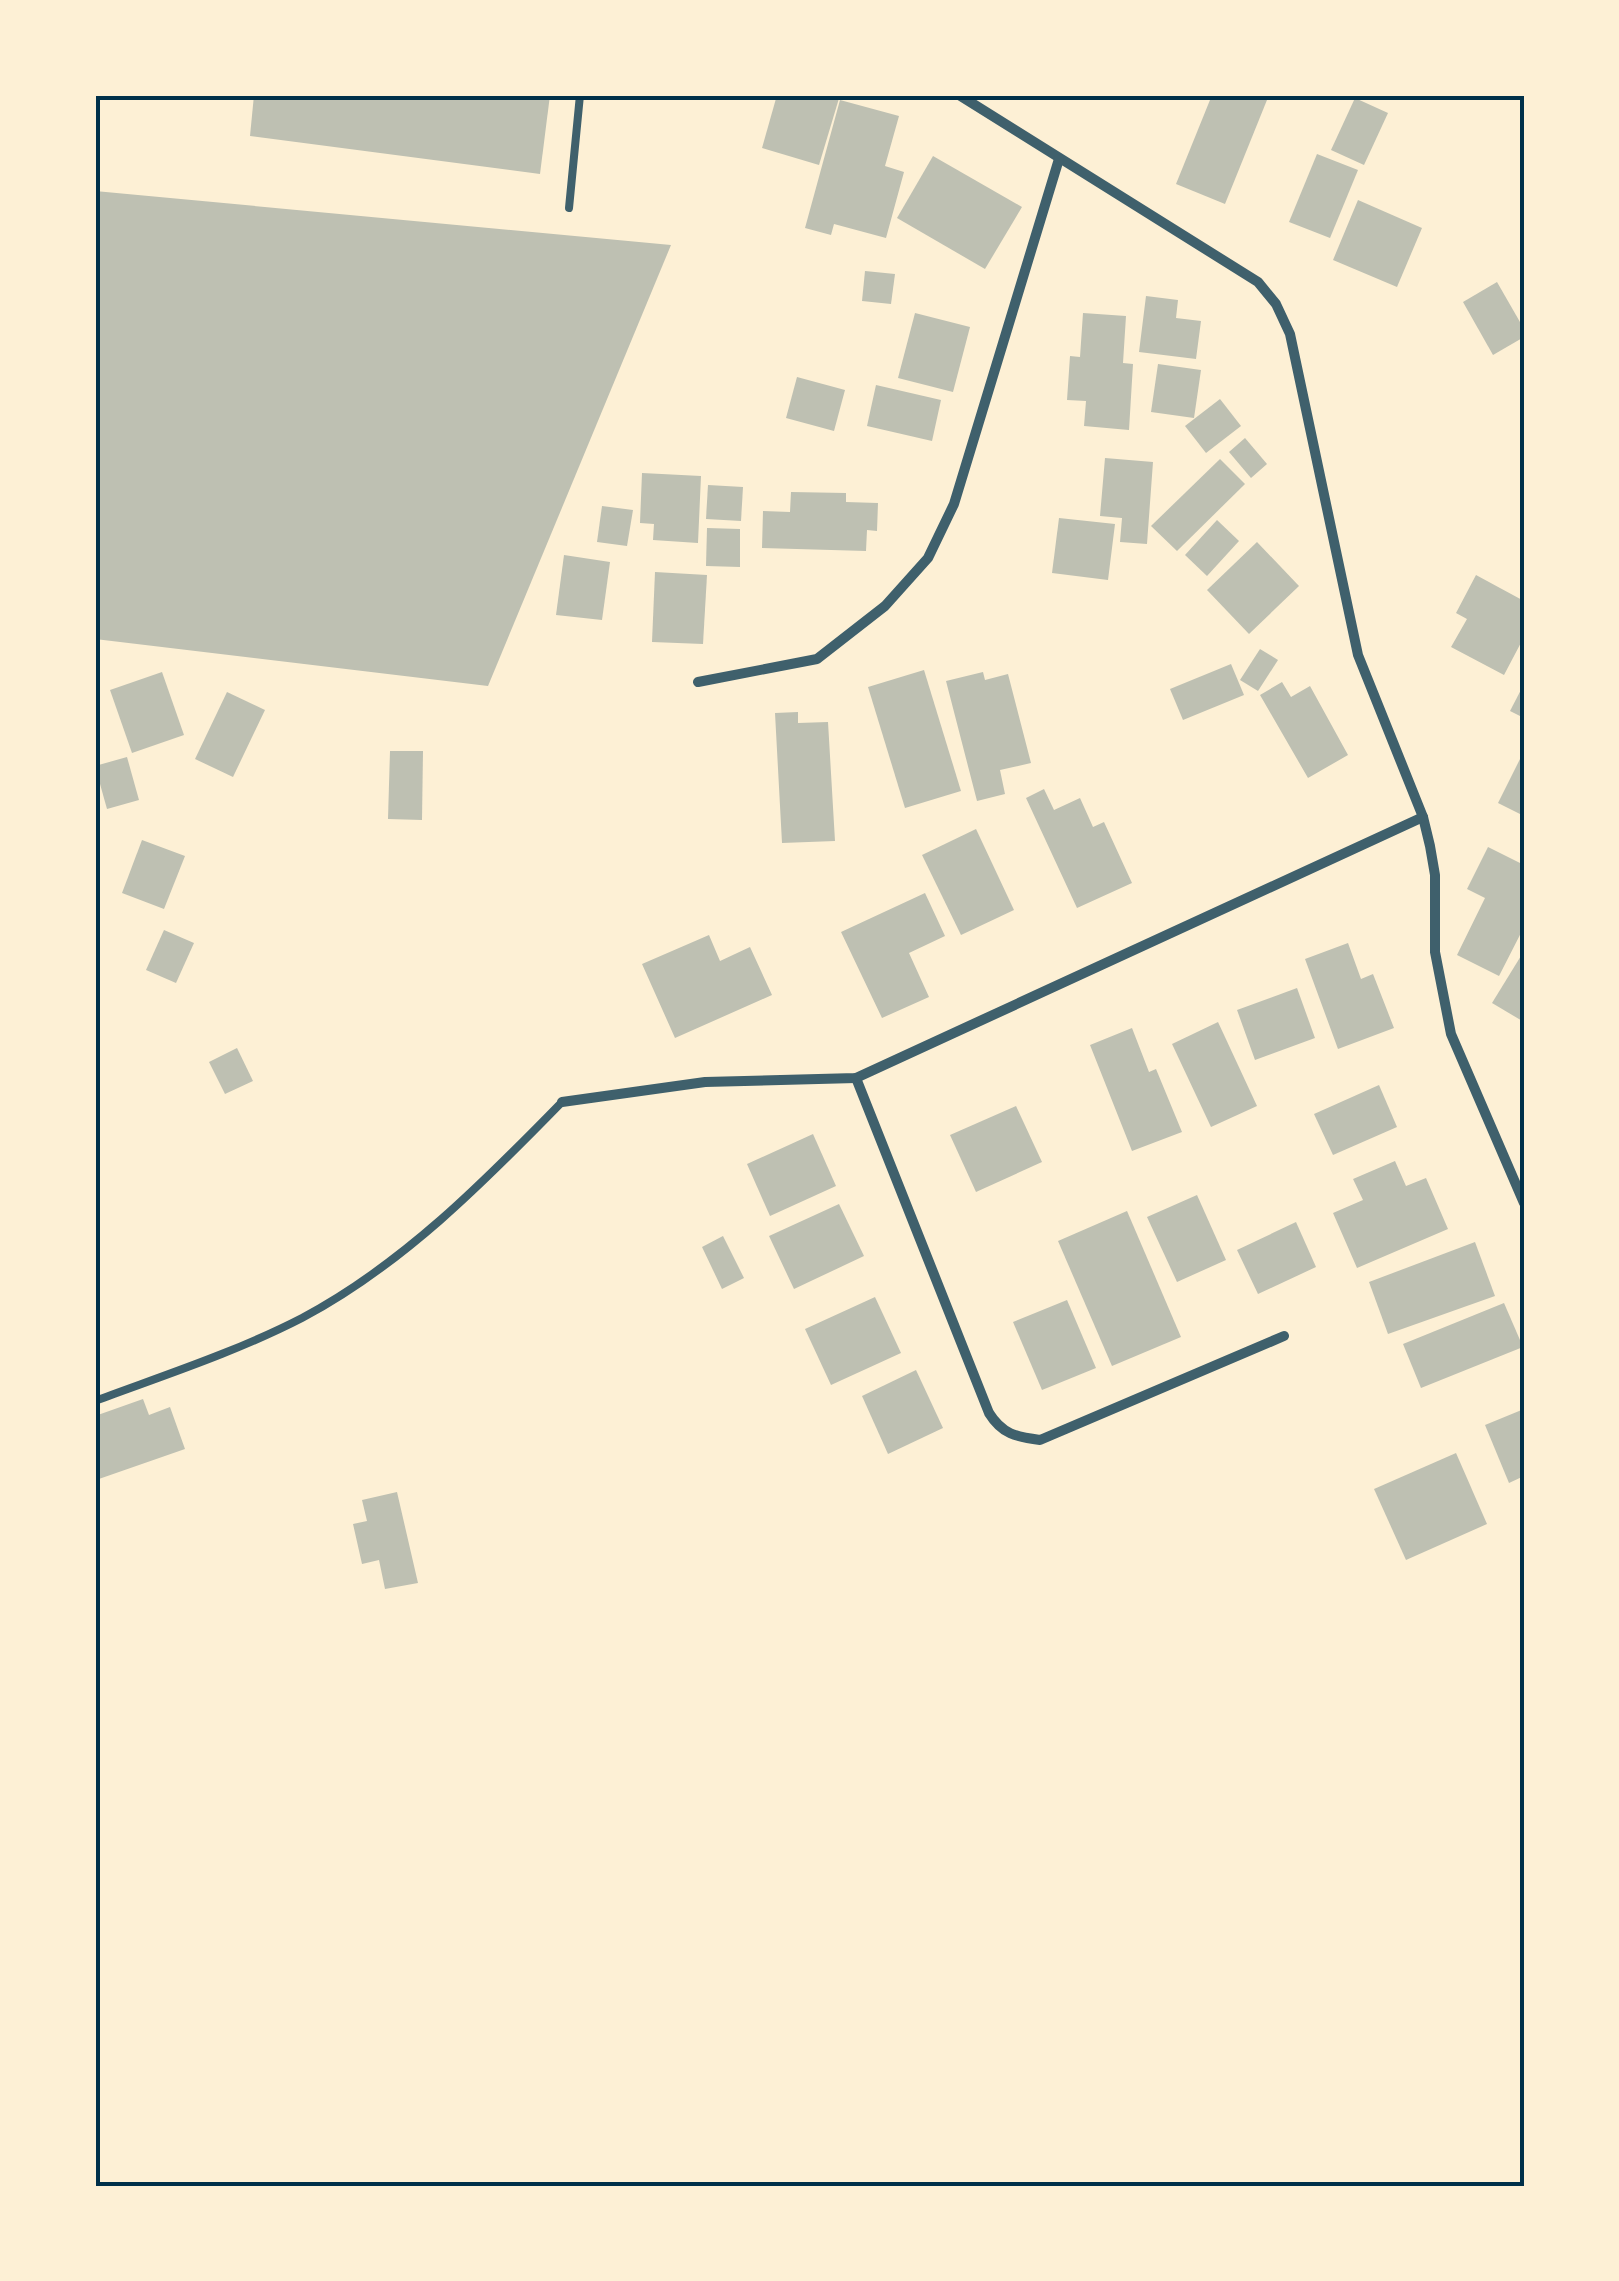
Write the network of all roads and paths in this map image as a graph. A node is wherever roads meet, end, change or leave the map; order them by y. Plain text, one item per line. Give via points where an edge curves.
1 (580, 95) edge
2 (959, 95) edge
3 (1059, 159) junction
4 (569, 208) dead end
5 (698, 682) dead end
6 (1423, 817) junction
7 (856, 1078) junction
8 (562, 1102) joint
9 (1524, 1203) edge
10 (1284, 1336) dead end
11 (95, 1401) edge

1 - 4 lane
2 - 3 street
3 - 5 street via 954,504 928,558 886,606 817,659
3 - 6 street via 1258,282 1276,304 1290,334 1358,655
6 - 7 street
6 - 9 street via 1435,874 1435,952 1451,1034
7 - 8 street via 705,1082
7 - 10 street via 1000,1430 1040,1440
8 - 11 lane via 394,1258 304,1317

